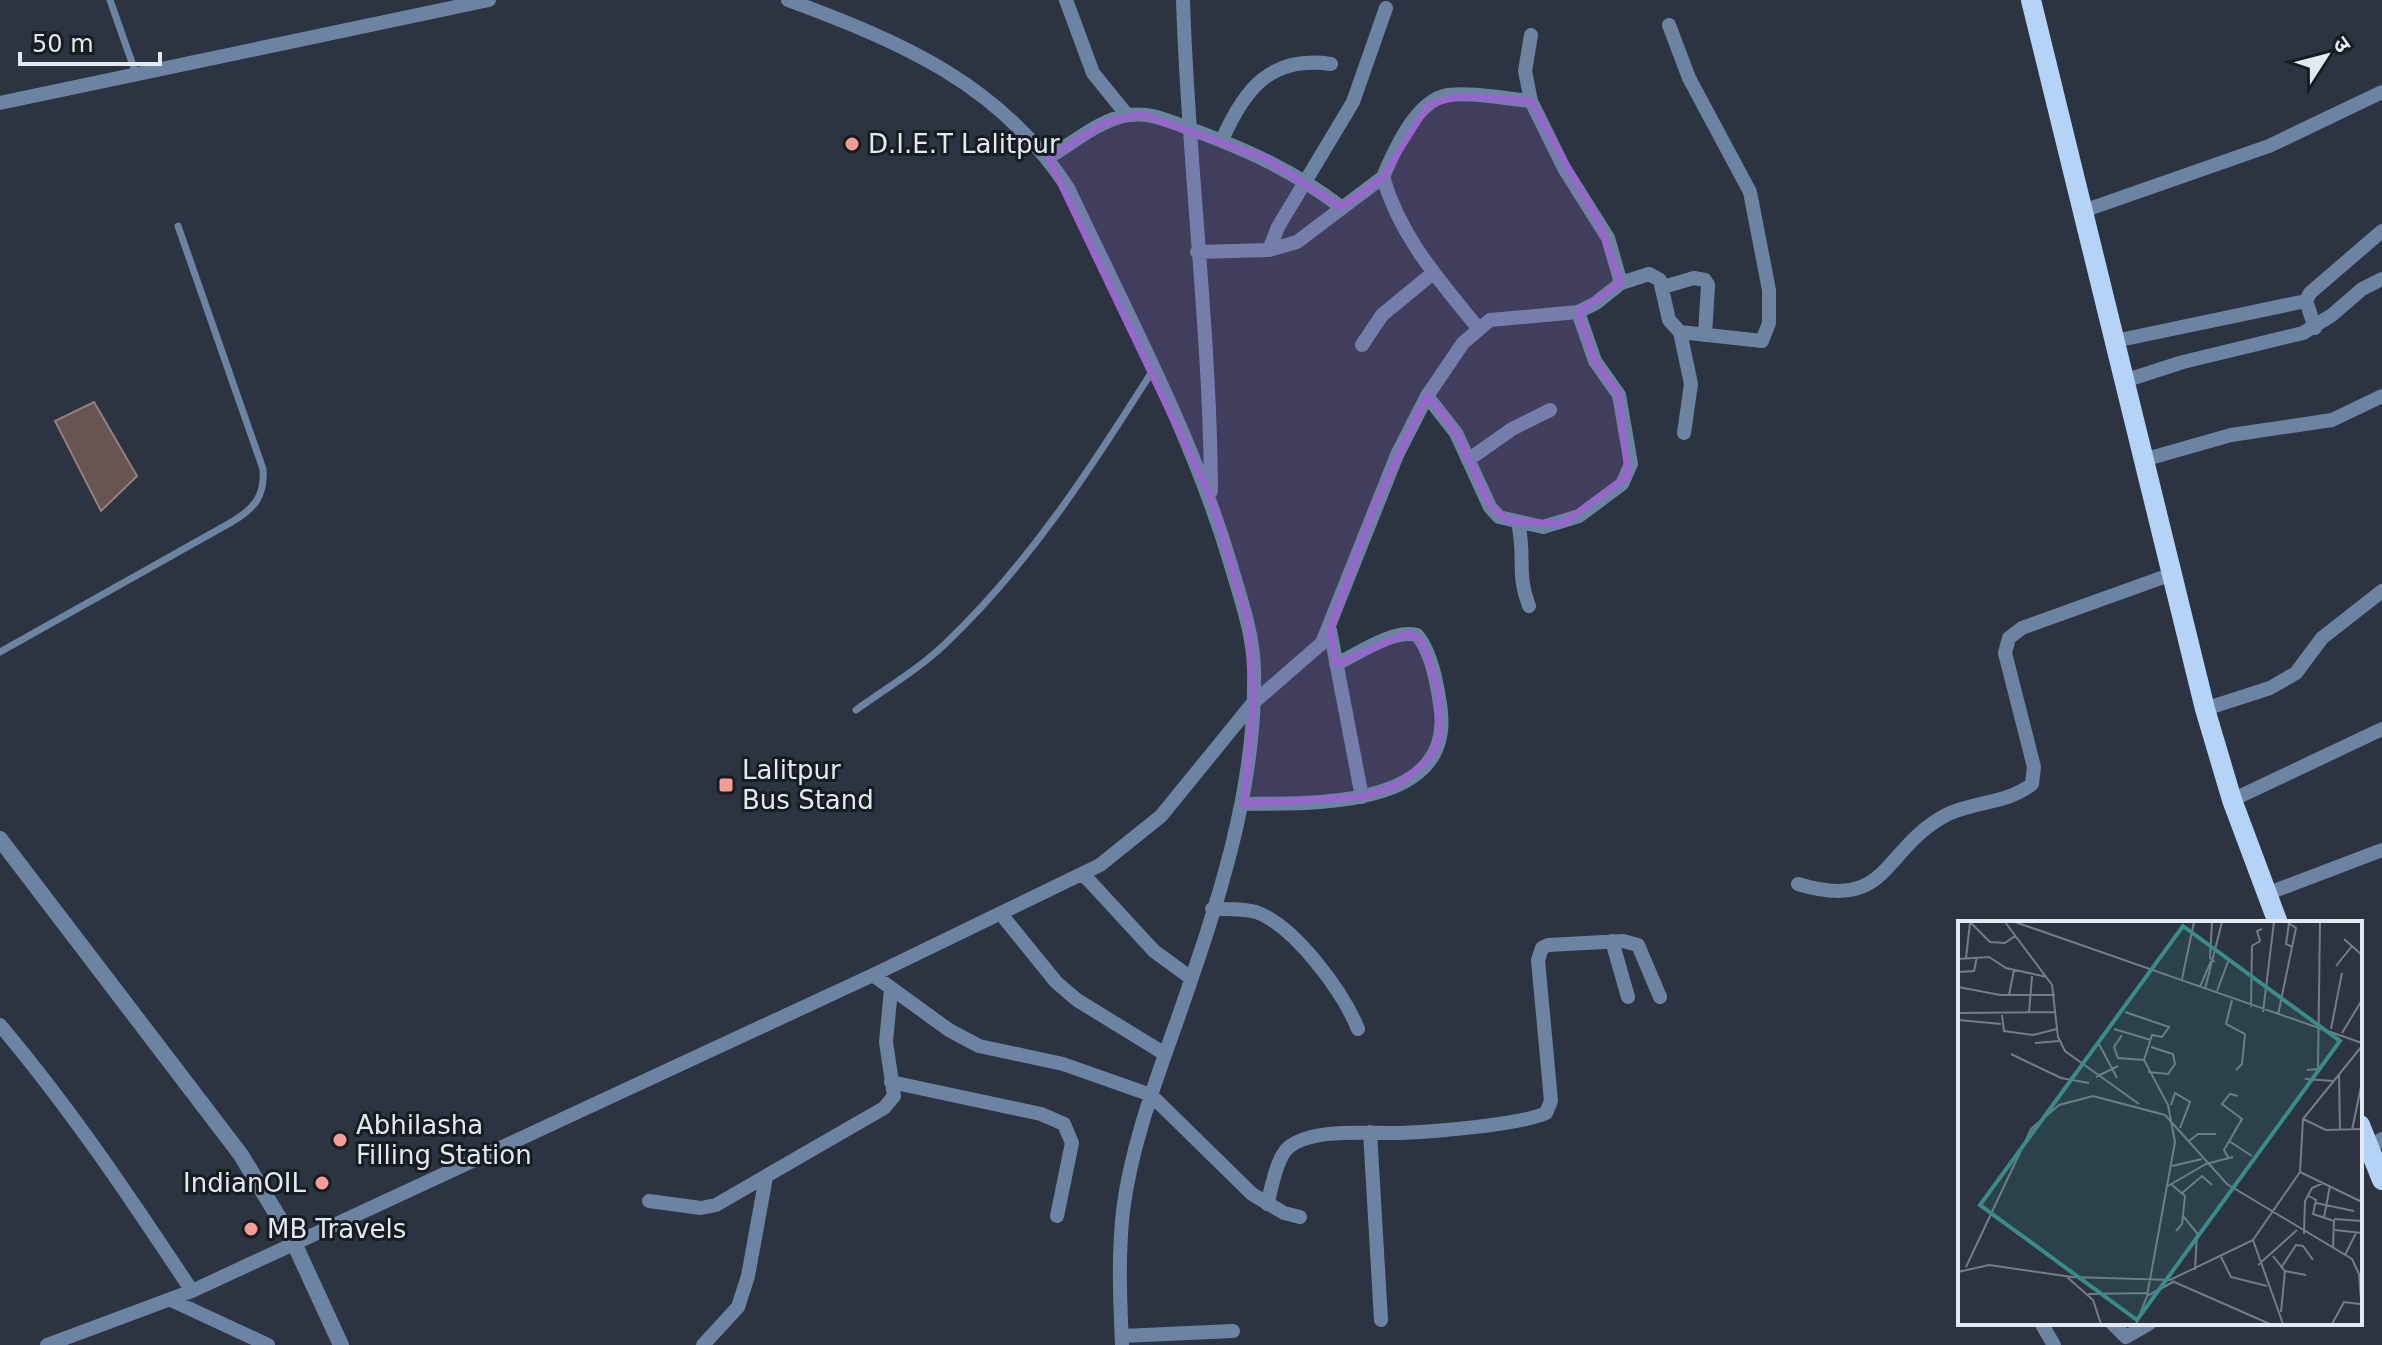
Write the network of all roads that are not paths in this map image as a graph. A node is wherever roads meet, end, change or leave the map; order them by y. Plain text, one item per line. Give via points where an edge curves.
1 (110, 0) edge
2 (489, 0) edge
3 (788, 0) edge
4 (1066, 0) edge
5 (1183, 0) edge
6 (2031, 0) edge
7 (1386, 8) dead end
8 (1669, 25) dead end
9 (1531, 35) dead end
10 (1331, 64) dead end
11 (136, 74) junction
12 (2382, 92) edge
13 (1531, 101) junction
14 (0, 103) edge
15 (1127, 115) junction
16 (1187, 128) junction
17 (1222, 140) junction
18 (1048, 158) junction
19 (1383, 177) junction
20 (1308, 181) junction
21 (1341, 207) junction
22 (2083, 211) junction
23 (178, 226) dead end
24 (2382, 231) edge
25 (1269, 250) junction
26 (1197, 252) junction
27 (1433, 273) junction
28 (2382, 279) edge
29 (1621, 283) junction
30 (1663, 287) junction
31 (2306, 301) junction
32 (1578, 312) junction
33 (1478, 328) junction
34 (2315, 328) junction
35 (1680, 332) junction
36 (1705, 335) junction
37 (2115, 341) junction
38 (1362, 345) dead end
39 (1153, 370) junction
40 (2124, 381) junction
41 (1427, 396) junction
42 (2382, 396) edge
43 (1550, 410) dead end
44 (1684, 433) dead end
45 (1468, 460) junction
46 (2143, 460) junction
47 (1211, 499) junction
48 (1518, 523) junction
49 (2172, 574) junction
50 (2382, 591) edge
51 (1529, 606) dead end
52 (1330, 630) junction
53 (0, 652) edge
54 (1336, 664) junction
55 (1253, 703) junction
56 (2205, 709) junction
57 (856, 710) dead end
58 (2382, 729) edge
59 (1362, 797) junction
60 (2232, 800) junction
61 (1243, 804) junction
62 (0, 839) edge
63 (2382, 850) edge
64 (1083, 874) junction
65 (1798, 884) dead end
66 (2266, 894) junction
67 (1212, 909) junction
68 (1001, 914) junction
69 (2277, 921) edge
70 (1612, 941) junction
71 (873, 975) junction
72 (1191, 978) junction
73 (891, 989) junction
74 (1628, 997) dead end
75 (1660, 997) dead end
76 (0, 1025) edge
77 (1358, 1029) dead end
78 (1165, 1054) junction
79 (891, 1082) junction
80 (1151, 1095) junction
81 (2362, 1130) edge
82 (1370, 1132) junction
83 (2370, 1148) edge
84 (766, 1177) junction
85 (2382, 1180) edge
86 (649, 1201) dead end
87 (1267, 1204) junction
88 (1057, 1216) dead end
89 (1300, 1217) dead end
90 (294, 1243) junction
91 (192, 1291) junction
92 (171, 1300) junction
93 (1381, 1320) dead end
94 (2042, 1325) edge
95 (2114, 1325) edge
96 (2147, 1325) edge
97 (1233, 1331) dead end
98 (1122, 1340) edge
99 (47, 1345) edge
100 (268, 1345) edge
101 (341, 1345) edge
102 (703, 1345) edge
103 (2054, 1345) edge

1 - 11 lane
2 - 11 street
3 - 18 street via 881,35 946,69 1002,110
4 - 15 street via 1093,73
5 - 16 street
6 - 22 main road
7 - 20 street via 1361,84
8 - 36 street via 1689,78 1750,192 1769,290 1769,323 1762,341
9 - 13 street via 1525,71
10 - 17 street via 1298,63 1255,82
11 - 14 street
12 - 22 street via 2269,146
13 - 19 street via 1446,95 1429,104 1410,127
13 - 29 street via 1564,168 1608,238
15 - 16 street via 1159,116
15 - 18 street
16 - 17 street
16 - 26 street
17 - 20 street
18 - 39 street via 1068,188
19 - 21 street
19 - 27 street via 1395,215
20 - 21 street
20 - 25 street
21 - 25 street via 1297,242
22 - 37 main road
23 - 53 lane via 263,469 259,501 230,523
24 - 31 street via 2318,283
25 - 26 street
26 - 47 street via 1211,415
27 - 33 street
27 - 38 street via 1382,315
28 - 34 street
29 - 30 street via 1649,274
29 - 32 street
30 - 35 street via 1669,320
30 - 36 street via 1705,280
31 - 34 street
31 - 37 street
32 - 33 street via 1503,316
32 - 48 street via 1595,361 1619,395 1631,464 1628,476 1579,516 1543,527
33 - 41 street via 1454,353
34 - 40 street
35 - 36 street
35 - 44 street via 1691,384
37 - 40 main road
39 - 47 street
39 - 57 lane via 1068,504 1019,565 942,646
40 - 46 main road
41 - 45 street via 1446,417
41 - 52 street via 1374,508
42 - 46 street via 2332,420 2231,435
43 - 45 street
45 - 48 street via 1490,507 1499,517
46 - 49 main road
47 - 55 street via 1248,624
48 - 51 street via 1523,546 1519,575
49 - 56 main road
49 - 65 street via 2022,628 2009,638 2005,653 2034,767 2032,784 2018,794 1944,816 1867,886 1839,893
50 - 56 street via 2322,638 2296,673 2270,688
52 - 54 street
52 - 55 street via 1313,653
54 - 59 street
54 - 59 street via 1408,633 1422,641 1438,688 1441,727 1430,758 1412,777
55 - 61 street
55 - 64 street via 1161,816
56 - 60 main road
58 - 60 street
59 - 61 street
60 - 66 main road
61 - 67 street
62 - 90 street via 241,1155
63 - 66 street
64 - 68 street
64 - 72 street via 1154,951
66 - 69 main road
67 - 72 street
67 - 77 street via 1252,911 1284,929 1333,984
68 - 71 street
68 - 78 street via 1067,991
70 - 74 street
70 - 75 street via 1638,945
70 - 82 street via 1555,943 1539,954 1551,1101 1546,1113 1447,1128
71 - 73 street
71 - 90 street
72 - 78 street
73 - 79 street via 886,1042
73 - 80 street via 979,1046 1063,1064
76 - 91 street via 68,1110
78 - 80 street
79 - 84 street via 894,1096 884,1108
79 - 88 street via 1041,1114 1064,1124 1072,1143
80 - 87 street via 1224,1170
80 - 98 street via 1123,1209 1118,1293
81 - 83 main road
82 - 87 street via 1289,1147
82 - 93 street
83 - 85 main road
84 - 86 street via 716,1205
84 - 102 street via 738,1307
87 - 89 street
90 - 91 street
90 - 101 street
91 - 92 street
92 - 99 street
92 - 100 street
94 - 103 street
95 - 96 street via 2126,1337
97 - 98 street

